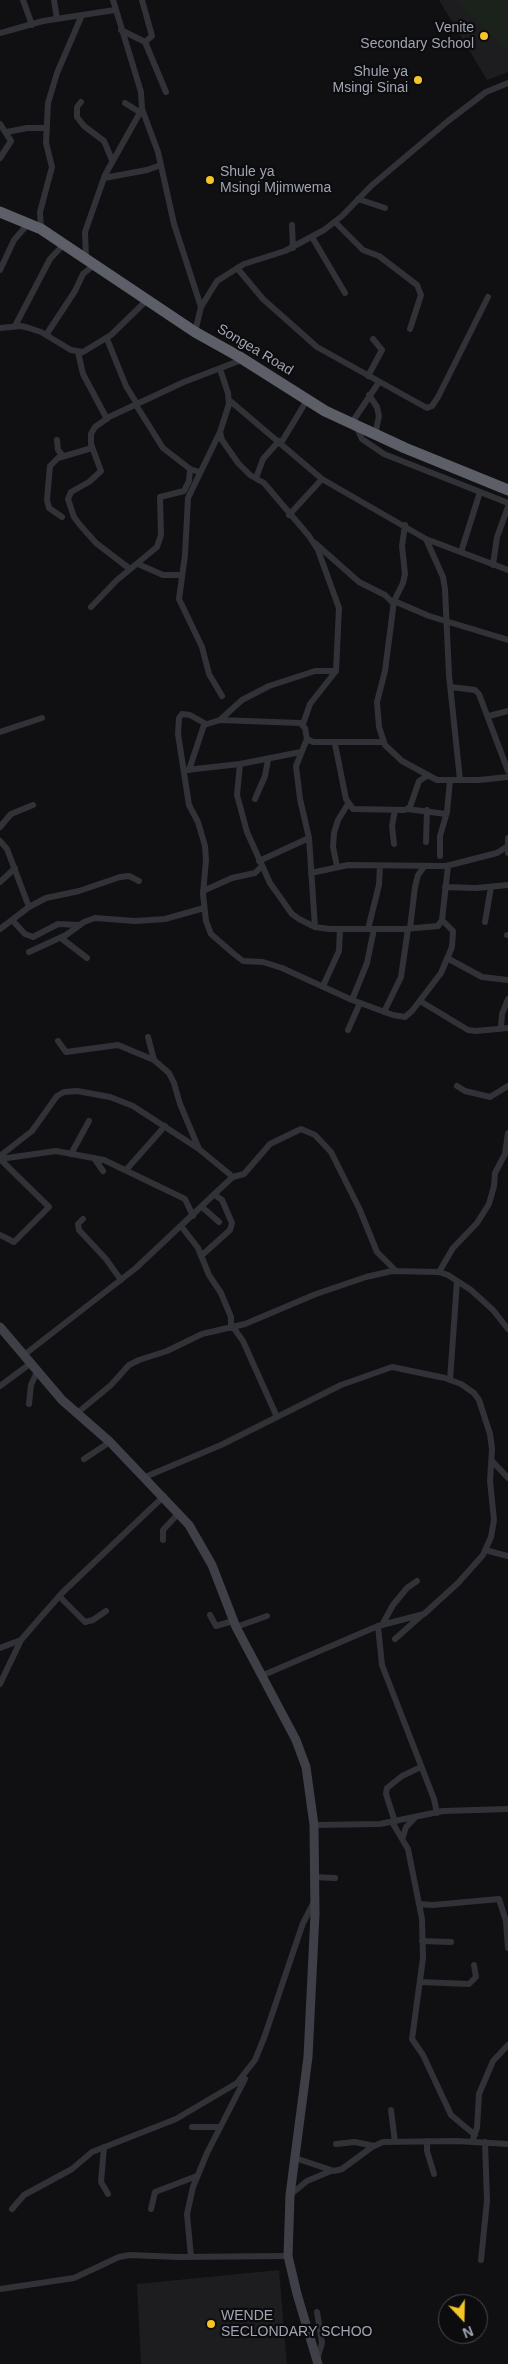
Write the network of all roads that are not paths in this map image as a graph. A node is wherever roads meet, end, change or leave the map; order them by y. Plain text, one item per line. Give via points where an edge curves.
1 (23, 0) edge
2 (54, 0) edge
3 (112, 0) edge
4 (142, 0) edge
5 (115, 10) junction
6 (82, 15) junction
7 (57, 19) junction
8 (32, 25) junction
9 (121, 30) junction
10 (0, 32) edge
11 (145, 42) junction
12 (508, 83) edge
13 (166, 92) dead end
14 (81, 102) dead end
15 (125, 103) dead end
16 (141, 111) junction
17 (0, 124) edge
18 (47, 128) junction
19 (7, 132) junction
20 (0, 158) edge
21 (112, 160) junction
22 (161, 165) junction
23 (104, 178) junction
24 (358, 199) junction
25 (385, 208) dead end
26 (0, 212) edge
27 (335, 222) junction
28 (28, 224) junction
29 (292, 225) dead end
30 (41, 229) junction
31 (312, 237) junction
32 (64, 244) junction
33 (293, 248) junction
34 (90, 260) junction
35 (237, 268) junction
36 (0, 270) edge
37 (345, 293) dead end
38 (488, 297) dead end
39 (148, 299) junction
40 (202, 307) junction
41 (15, 326) junction
42 (0, 328) edge
43 (410, 329) dead end
44 (196, 332) junction
45 (46, 335) junction
46 (107, 339) junction
47 (373, 339) dead end
48 (78, 352) junction
49 (244, 359) junction
50 (220, 369) junction
51 (368, 376) junction
52 (379, 382) junction
53 (369, 395) junction
54 (229, 400) junction
55 (307, 400) junction
56 (137, 404) junction
57 (107, 419) junction
58 (353, 425) junction
59 (220, 432) junction
60 (375, 435) junction
61 (57, 440) dead end
62 (280, 442) junction
63 (92, 448) junction
64 (63, 456) junction
65 (190, 469) junction
66 (199, 472) junction
67 (256, 478) junction
68 (322, 479) junction
69 (508, 490) edge
70 (480, 492) junction
71 (508, 503) edge
72 (508, 507) edge
73 (289, 515) junction
74 (62, 517) dead end
75 (405, 525) junction
76 (426, 539) junction
77 (312, 541) junction
78 (461, 552) junction
79 (138, 564) junction
80 (493, 565) junction
81 (130, 569) junction
82 (508, 570) edge
83 (181, 574) junction
84 (394, 602) junction
85 (91, 607) dead end
86 (447, 622) junction
87 (508, 640) edge
88 (336, 671) junction
89 (451, 687) junction
90 (222, 696) dead end
91 (508, 711) edge
92 (490, 716) junction
93 (42, 718) dead end
94 (220, 720) junction
95 (206, 724) junction
96 (303, 724) junction
97 (0, 732) edge
98 (306, 739) junction
99 (384, 742) junction
100 (335, 744) junction
101 (301, 752) junction
102 (268, 760) junction
103 (240, 764) junction
104 (186, 770) junction
105 (508, 771) edge
106 (427, 776) junction
107 (508, 777) edge
108 (450, 780) junction
109 (460, 780) junction
110 (256, 799) dead end
111 (348, 804) junction
112 (33, 805) dead end
113 (407, 808) junction
114 (395, 810) junction
115 (427, 810) junction
116 (446, 814) junction
117 (0, 827) edge
118 (309, 838) junction
119 (508, 838) edge
120 (0, 841) edge
121 (426, 842) dead end
122 (394, 844) dead end
123 (508, 846) edge
124 (508, 853) edge
125 (440, 856) dead end
126 (260, 863) junction
127 (337, 866) junction
128 (380, 866) junction
129 (448, 866) junction
130 (424, 867) junction
131 (16, 868) junction
132 (311, 873) junction
133 (139, 881) dead end
134 (0, 882) edge
135 (445, 886) junction
136 (508, 886) edge
137 (491, 887) junction
138 (203, 890) junction
139 (29, 907) junction
140 (204, 908) junction
141 (12, 920) junction
142 (442, 920) junction
143 (485, 922) dead end
144 (80, 925) junction
145 (315, 927) junction
146 (409, 928) junction
147 (0, 929) edge
148 (340, 929) junction
149 (371, 929) junction
150 (61, 938) junction
151 (29, 952) dead end
152 (87, 958) dead end
153 (447, 958) junction
154 (508, 980) edge
155 (323, 986) junction
156 (508, 999) edge
157 (352, 1000) junction
158 (420, 1001) junction
159 (360, 1002) junction
160 (384, 1012) junction
161 (505, 1028) edge
162 (348, 1030) dead end
163 (148, 1037) dead end
164 (58, 1041) dead end
165 (154, 1060) junction
166 (457, 1086) dead end
167 (508, 1086) edge
168 (89, 1121) dead end
169 (165, 1126) junction
170 (508, 1133) edge
171 (199, 1149) junction
172 (71, 1154) junction
173 (0, 1158) edge
174 (94, 1158) junction
175 (126, 1170) junction
176 (102, 1171) dead end
177 (233, 1178) junction
178 (215, 1194) junction
179 (202, 1207) junction
180 (193, 1216) junction
181 (83, 1219) dead end
182 (219, 1222) dead end
183 (181, 1226) junction
184 (0, 1234) edge
185 (201, 1256) junction
186 (396, 1271) junction
187 (440, 1272) junction
188 (121, 1280) junction
189 (457, 1281) junction
190 (0, 1327) edge
191 (232, 1328) junction
192 (508, 1329) edge
193 (24, 1355) junction
194 (31, 1363) junction
195 (36, 1372) junction
196 (450, 1380) junction
197 (0, 1386) edge
198 (29, 1404) dead end
199 (76, 1414) junction
200 (277, 1417) junction
201 (110, 1442) junction
202 (84, 1459) dead end
203 (492, 1461) junction
204 (145, 1477) junction
205 (508, 1478) edge
206 (164, 1496) junction
207 (178, 1514) junction
208 (163, 1540) dead end
209 (485, 1550) junction
210 (508, 1556) edge
211 (417, 1581) dead end
212 (59, 1596) junction
213 (106, 1611) dead end
214 (210, 1615) dead end
215 (423, 1615) junction
216 (267, 1616) dead end
217 (235, 1624) junction
218 (380, 1626) junction
219 (395, 1639) dead end
220 (21, 1640) junction
221 (0, 1648) edge
222 (261, 1676) junction
223 (0, 1684) edge
224 (421, 1767) junction
225 (508, 1809) edge
226 (437, 1813) junction
227 (415, 1818) junction
228 (393, 1822) junction
229 (314, 1825) junction
230 (403, 1838) junction
231 (314, 1877) junction
232 (335, 1878) dead end
233 (314, 1902) junction
234 (419, 1904) junction
235 (422, 1941) junction
236 (451, 1942) dead end
237 (508, 1948) edge
238 (474, 1965) dead end
239 (420, 1982) junction
240 (508, 2045) edge
241 (246, 2074) junction
242 (391, 2110) dead end
243 (192, 2127) dead end
244 (220, 2127) junction
245 (473, 2138) junction
246 (427, 2141) junction
247 (395, 2142) junction
248 (485, 2142) junction
249 (336, 2144) dead end
250 (508, 2144) edge
251 (374, 2146) junction
252 (104, 2147) junction
253 (295, 2158) junction
254 (332, 2170) junction
255 (434, 2174) dead end
256 (197, 2176) junction
257 (108, 2194) dead end
258 (290, 2195) junction
259 (12, 2209) dead end
260 (151, 2210) dead end
261 (288, 2256) junction
262 (191, 2257) junction
263 (481, 2260) dead end
264 (0, 2289) edge
265 (317, 2312) dead end
266 (317, 2362) edge

1 - 8 street
2 - 7 street
3 - 5 street
4 - 11 street via 152,36
5 - 6 street
5 - 9 street
6 - 7 street
6 - 18 street via 48,103
7 - 8 street
8 - 10 street
9 - 11 street
9 - 16 street via 141,92
11 - 13 street
12 - 24 street via 486,92 448,121
14 - 21 street via 77,107 77,117 104,141
15 - 16 street
16 - 21 street
16 - 22 street
17 - 19 street
18 - 19 street
18 - 30 street via 46,143 52,167 40,212
19 - 20 street via 11,141
21 - 23 street
22 - 23 street
22 - 40 street via 174,224
23 - 34 street via 85,232
24 - 25 street
24 - 27 street
26 - 28 highway, Songea Road
27 - 31 street
27 - 43 street via 363,250 379,256 417,284 421,295
28 - 30 highway, Songea Road
28 - 36 street via 14,240
29 - 33 street
30 - 32 highway, Songea Road
31 - 33 street
31 - 37 street
32 - 34 highway, Songea Road
32 - 41 street via 50,259
33 - 35 street
34 - 39 highway, Songea Road
34 - 45 street
35 - 40 street via 217,282
35 - 51 street via 263,299 316,347
38 - 52 street via 432,406 423,407
39 - 44 highway, Songea Road
39 - 46 street
40 - 44 street
41 - 42 street
41 - 45 street
44 - 49 highway, Songea Road
45 - 48 street
46 - 48 street
46 - 56 street
47 - 51 street via 382,350
48 - 57 street via 83,374
49 - 50 street
49 - 55 highway, Songea Road
50 - 54 street
50 - 56 street
51 - 52 street
52 - 53 street
53 - 58 street
53 - 60 street via 379,416
54 - 59 street
54 - 62 street
55 - 58 highway, Songea Road
55 - 62 street
56 - 57 street
56 - 65 street via 164,448
57 - 63 street via 91,434
58 - 60 highway, Songea Road
58 - 70 street via 362,439 384,454
59 - 66 street
59 - 67 street via 238,463
60 - 69 highway, Songea Road
61 - 64 street via 58,450
62 - 67 street via 263,459
62 - 68 street
63 - 64 street
63 - 81 street via 101,471 69,494 74,517 96,543
64 - 74 street via 50,466 47,500 49,508
65 - 66 street
65 - 79 street via 184,491 160,497 160,543
66 - 83 street via 188,498
67 - 73 street via 264,483
68 - 73 street
68 - 75 street
70 - 71 street
70 - 78 street
72 - 80 street via 497,537
73 - 77 street
75 - 76 street
75 - 84 street via 402,546 405,574
76 - 78 street
76 - 86 street via 443,577
77 - 84 street via 359,582
77 - 88 street via 339,608
78 - 80 street
79 - 81 street
79 - 83 street via 163,575
80 - 82 street
81 - 85 street
83 - 90 street via 179,601 202,647 209,674
84 - 86 street
84 - 99 street via 385,670 377,702
86 - 87 street
86 - 89 street
88 - 94 street via 315,671 268,686 242,700
88 - 96 street via 310,704
89 - 92 street via 475,690
89 - 109 street
91 - 92 street
92 - 105 street
93 - 97 street
94 - 95 street
94 - 96 street
95 - 104 street
95 - 104 street via 185,714 179,718 178,734
96 - 98 street
98 - 100 street
98 - 101 street
99 - 100 street
99 - 106 street via 402,761
100 - 111 street
101 - 102 street
101 - 118 street via 296,766 297,781
102 - 103 street
102 - 110 street
103 - 104 street
103 - 126 street via 237,795
104 - 138 street via 189,805 205,846
106 - 108 street
106 - 113 street via 418,781 412,803
107 - 109 street
108 - 109 street
108 - 116 street
111 - 114 street via 353,809
111 - 127 street via 334,833
112 - 117 street via 11,814
113 - 114 street
113 - 115 street
114 - 122 street via 392,826
115 - 116 street
115 - 121 street
116 - 125 street via 440,836
118 - 126 street
118 - 132 street
119 - 123 street
120 - 131 street
123 - 124 street
123 - 129 street via 497,853
126 - 138 street via 256,873
126 - 145 street via 292,914
127 - 128 street
127 - 132 street
128 - 130 street
128 - 149 street
129 - 130 street
129 - 135 street
130 - 146 street via 415,887
131 - 134 street
131 - 139 street
132 - 145 street
133 - 139 street via 129,876 110,879 79,891 46,898
135 - 137 street
135 - 142 street
136 - 137 street
137 - 143 street
138 - 140 street
139 - 141 street
140 - 144 street via 165,919 95,918
140 - 155 street via 211,934 243,961 268,963
141 - 144 street via 25,934 33,937 58,924
141 - 147 street
142 - 146 street via 433,928
142 - 153 street via 453,931 454,938
144 - 150 street
145 - 148 street
146 - 149 street
146 - 160 street via 402,977
148 - 149 street
148 - 155 street via 336,959
149 - 157 street via 369,958
150 - 151 street
150 - 152 street
153 - 154 street via 482,977
153 - 158 street via 441,973
155 - 157 street
156 - 161 street via 502,1014
157 - 159 street
158 - 160 street via 405,1017
158 - 161 street via 468,1030
159 - 160 street
159 - 162 street
163 - 165 street
164 - 165 street via 66,1052 118,1045
165 - 171 street via 174,1083
166 - 167 street via 490,1097
168 - 172 street
169 - 171 street
169 - 173 street via 133,1106 110,1097 71,1090 56,1096 25,1138
169 - 175 street
170 - 187 street via 505,1154 495,1173 489,1204 477,1223 453,1248
171 - 177 street
172 - 173 street via 56,1151
172 - 174 street
173 - 184 street via 49,1207 14,1242
174 - 175 street
174 - 176 street
175 - 180 street via 185,1199
177 - 178 street
177 - 186 street via 244,1174 270,1144 296,1131 306,1130 331,1152 377,1252
178 - 179 street
178 - 185 street via 222,1200 232,1223 230,1230
179 - 180 street
179 - 182 street
180 - 183 street
181 - 188 street via 78,1224 79,1230
183 - 185 street
183 - 188 street
185 - 191 street via 221,1293
186 - 187 street
186 - 191 street via 366,1276
187 - 189 street
188 - 193 street
189 - 192 street via 493,1310
189 - 196 street
190 - 193 street
191 - 199 street via 202,1334 129,1365 112,1385
191 - 200 street via 244,1341
193 - 194 street
194 - 195 street
194 - 197 street
195 - 198 street
195 - 199 street
196 - 200 street via 392,1367 341,1385
196 - 203 street via 469,1390 479,1400 490,1434
199 - 201 street
200 - 204 street
201 - 202 street
201 - 204 street
203 - 205 street
203 - 209 street via 490,1481 494,1528
204 - 206 street
206 - 207 street
206 - 212 street
207 - 208 street via 163,1530
207 - 217 street via 189,1525 212,1565
209 - 210 street
209 - 215 street via 471,1569
211 - 218 street via 393,1605
212 - 213 street via 85,1622
212 - 220 street
214 - 217 street via 216,1626
215 - 218 street
215 - 219 street
216 - 217 street
217 - 222 street
218 - 222 street
218 - 224 street via 382,1665
220 - 221 street
220 - 223 street
222 - 229 street via 303,1758
224 - 226 street
224 - 228 street via 387,1788
225 - 226 street
226 - 227 street
227 - 228 street
227 - 230 street via 406,1827
228 - 229 street
228 - 230 street
229 - 231 street
230 - 234 street
231 - 232 street
231 - 233 street
233 - 241 street via 302,1923 264,2038
233 - 253 street via 308,2057
234 - 235 street
234 - 237 street via 499,1900 506,1922
235 - 236 street
235 - 239 street
238 - 239 street via 476,1977 469,1984
239 - 245 street via 412,2039 451,2115
240 - 245 street via 494,2061 479,2094
241 - 244 street
241 - 252 street via 228,2091 203,2106
242 - 247 street
243 - 244 street
244 - 256 street
245 - 246 street
245 - 248 street
246 - 247 street
246 - 255 street
247 - 251 street
248 - 250 street
248 - 263 street via 487,2201
249 - 251 street via 355,2142
251 - 254 street via 342,2169
252 - 257 street via 100,2182
252 - 259 street via 24,2195
253 - 254 street
253 - 258 street
254 - 258 street via 307,2181
256 - 260 street via 155,2192
256 - 262 street via 187,2214
258 - 261 street
261 - 262 street
261 - 266 street
262 - 264 street via 130,2255 74,2278
265 - 266 street via 322,2343

